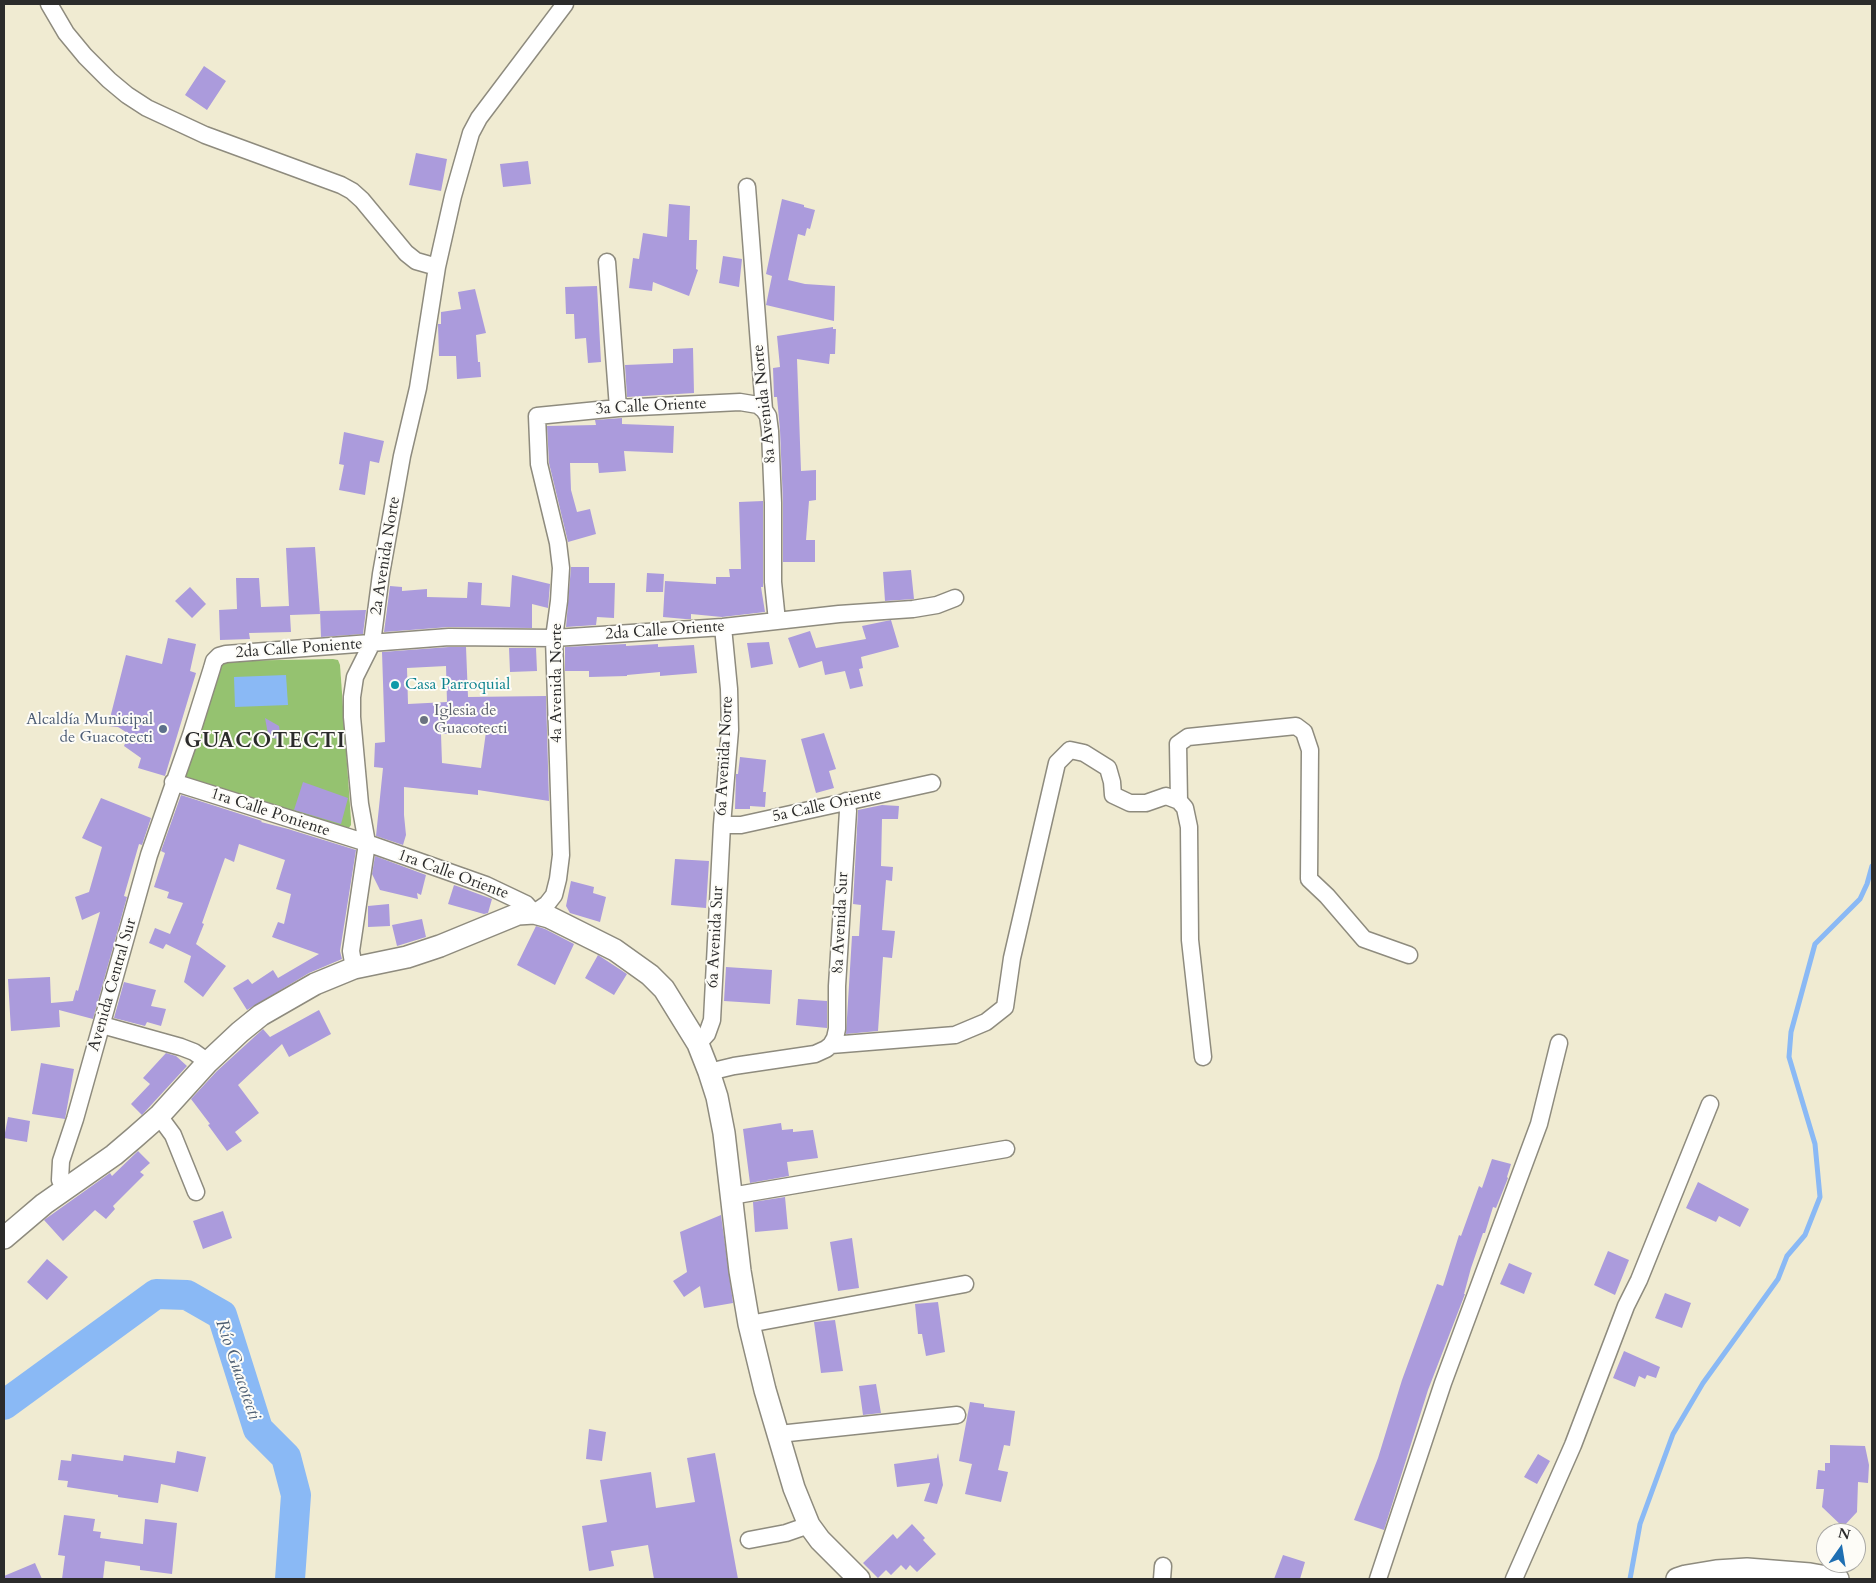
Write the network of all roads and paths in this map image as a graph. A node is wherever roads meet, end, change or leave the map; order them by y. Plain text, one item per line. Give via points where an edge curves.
1 (49, 4) edge
2 (565, 4) edge
3 (747, 187) dead end
4 (607, 262) dead end
5 (437, 267) junction
6 (618, 408) junction
7 (764, 410) junction
8 (536, 416) joint
9 (955, 598) dead end
10 (777, 621) junction
11 (723, 627) junction
12 (554, 638) junction
13 (372, 643) junction
14 (226, 654) joint
15 (173, 782) junction
16 (932, 783) dead end
17 (846, 801) junction
18 (1179, 801) junction
19 (722, 825) junction
20 (368, 843) junction
21 (534, 913) junction
22 (1409, 955) dead end
23 (354, 968) junction
24 (102, 1025) junction
25 (1559, 1043) dead end
26 (698, 1044) junction
27 (832, 1044) junction
28 (1203, 1057) dead end
29 (208, 1062) junction
30 (710, 1072) junction
31 (1710, 1104) dead end
32 (159, 1116) junction
33 (1006, 1149) dead end
34 (64, 1188) junction
35 (196, 1192) dead end
36 (731, 1196) junction
37 (4, 1238) edge
38 (965, 1284) dead end
39 (749, 1324) junction
40 (957, 1415) dead end
41 (779, 1434) junction
42 (808, 1525) junction
43 (749, 1540) dead end
44 (859, 1579) edge
45 (1378, 1579) edge
46 (1514, 1579) edge
47 (1678, 1579) edge
48 (1838, 1579) edge

1 - 5 street via 66,33 85,56 127,95 205,135 352,191 406,253 416,261
2 - 5 street, 2a Avenida Norte via 470,133
3 - 7 street, 8a Avenida Norte
4 - 6 street
5 - 13 street, 2a Avenida Norte via 418,388 381,574
6 - 7 street, 3a Calle Oriente via 740,402 758,405
6 - 8 street, 3a Calle Oriente
7 - 10 street, 8a Avenida Norte via 770,431 773,582
8 - 12 street, 4a Avenida Norte via 539,464 561,568
9 - 10 street, 2da Calle Oriente via 913,609
10 - 11 street, 2da Calle Oriente
11 - 12 street, 2da Calle Oriente
11 - 19 street, 6a Avenida Norte via 730,730
12 - 13 street, 2da Calle Oriente via 448,637
12 - 21 street, 4a Avenida Norte via 561,855 554,895
13 - 14 street, 2da Calle Poniente
13 - 20 street, 2a Avenida Norte via 355,678 352,697 360,804
14 - 15 street, Avenida Central Sur via 214,661
15 - 20 street, 1ra Calle Poniente
15 - 24 street, Avenida Central Sur via 149,855
16 - 17 street, 5a Calle Oriente
17 - 19 street, 5a Calle Oriente via 741,825
17 - 27 street, 8a Avenida Sur via 837,1029
18 - 22 street via 1178,744 1188,737 1296,726 1304,732 1310,750 1309,879 1328,896 1364,939
18 - 27 street via 1166,796 1130,803 1114,795 1108,768 1084,753 1070,750 1057,763 1012,958 1005,1007 986,1022 955,1036
18 - 28 street via 1189,827 1190,940
19 - 26 street, 6a Avenida Sur via 712,1020 707,1034
20 - 21 street, 1ra Calle Oriente via 502,892 526,904
20 - 23 street via 351,951
21 - 23 street via 518,914 407,957
21 - 26 street via 549,916 594,938 650,975 664,989
23 - 29 street via 315,984 261,1015
24 - 29 street via 181,1047
24 - 34 street, Avenida Central Sur via 61,1162 60,1180
25 - 45 street via 1538,1124 1443,1383
26 - 30 street
27 - 30 street via 815,1054
29 - 32 street
30 - 36 street via 724,1133
31 - 46 street via 1588,1400 1573,1445
32 - 34 street via 114,1155
32 - 35 street via 173,1135
33 - 36 street
34 - 37 street
36 - 39 street
38 - 39 street
39 - 41 street
40 - 41 street
41 - 42 street
42 - 43 street
42 - 44 street
47 - 48 street via 1747,1569

